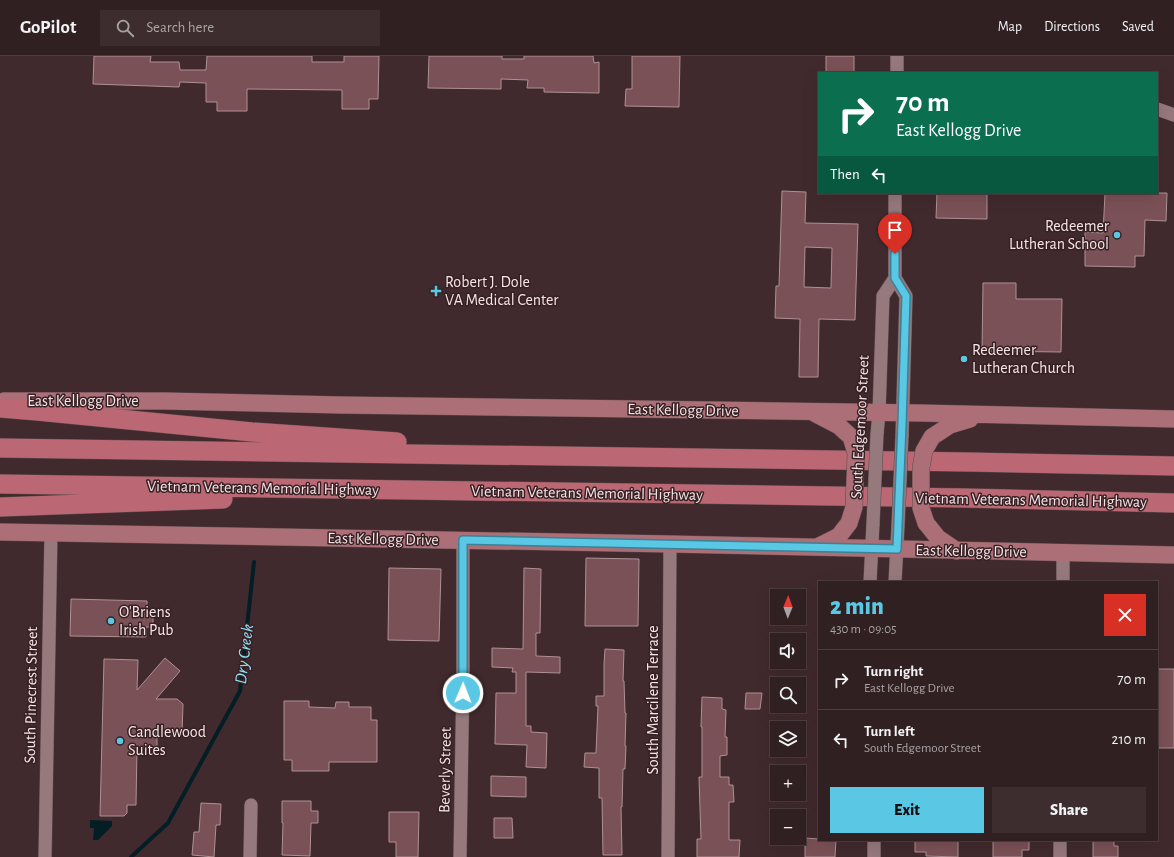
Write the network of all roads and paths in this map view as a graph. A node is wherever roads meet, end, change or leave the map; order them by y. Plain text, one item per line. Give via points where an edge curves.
1 (897, 56) edge
2 (897, 72) edge
3 (1158, 109) edge
4 (1174, 115) edge
5 (895, 194) edge
6 (895, 278) junction
7 (0, 400) edge
8 (0, 408) edge
9 (812, 412) junction
10 (879, 412) junction
11 (903, 413) junction
12 (981, 415) junction
13 (1174, 419) edge
14 (0, 448) edge
15 (603, 457) junction
16 (1174, 458) edge
17 (968, 462) junction
18 (1174, 466) edge
19 (0, 484) edge
20 (474, 491) junction
21 (965, 498) junction
22 (1174, 503) edge
23 (0, 507) edge
24 (1174, 511) edge
25 (0, 532) edge
26 (51, 533) junction
27 (463, 540) junction
28 (670, 544) junction
29 (815, 548) junction
30 (871, 548) junction
31 (897, 549) junction
32 (957, 551) junction
33 (1063, 553) junction
34 (1174, 555) edge
35 (870, 581) edge
36 (895, 581) edge
37 (1063, 581) edge
38 (251, 805) dead end
39 (874, 841) edge
40 (1060, 841) edge
41 (45, 857) edge
42 (250, 857) edge
43 (460, 857) edge
44 (668, 857) edge
45 (874, 857) edge
46 (1060, 857) edge

1 - 2 street
3 - 4 street
5 - 6 street
6 - 10 street, South Edgemoor Street via 883,296
6 - 11 street via 906,296
7 - 9 main road, East Kellogg Drive
8 - 15 highway via 252,432
9 - 10 main road, East Kellogg Drive
9 - 29 main road, bridge via 839,426 851,437 856,453 854,507 849,523 839,536
10 - 11 main road, East Kellogg Drive
10 - 30 street, South Edgemoor Street, bridge
11 - 12 main road, East Kellogg Drive
11 - 31 street, bridge
12 - 13 main road, East Kellogg Drive
12 - 32 main road, bridge via 950,425 932,437 924,451 921,468 921,508 926,523 938,538
14 - 15 highway
15 - 17 highway
16 - 17 highway
17 - 18 highway
19 - 20 highway, Vietnam Veterans Memorial Highway
20 - 21 highway, Vietnam Veterans Memorial Highway
20 - 23 highway
21 - 22 highway, Vietnam Veterans Memorial Highway
21 - 24 highway
25 - 26 main road, East Kellogg Drive
26 - 27 main road, East Kellogg Drive
26 - 41 street, South Pinecrest Street
27 - 28 main road, East Kellogg Drive
27 - 43 street, Beverly Street
28 - 29 main road, East Kellogg Drive
28 - 44 street, South Marcilene Terrace
29 - 30 main road, East Kellogg Drive
30 - 31 main road, East Kellogg Drive
30 - 35 street, South Edgemoor Street
31 - 32 main road, East Kellogg Drive
31 - 36 street
32 - 33 main road, East Kellogg Drive
33 - 34 main road, East Kellogg Drive
33 - 37 street
38 - 42 street
39 - 45 street
40 - 46 street

